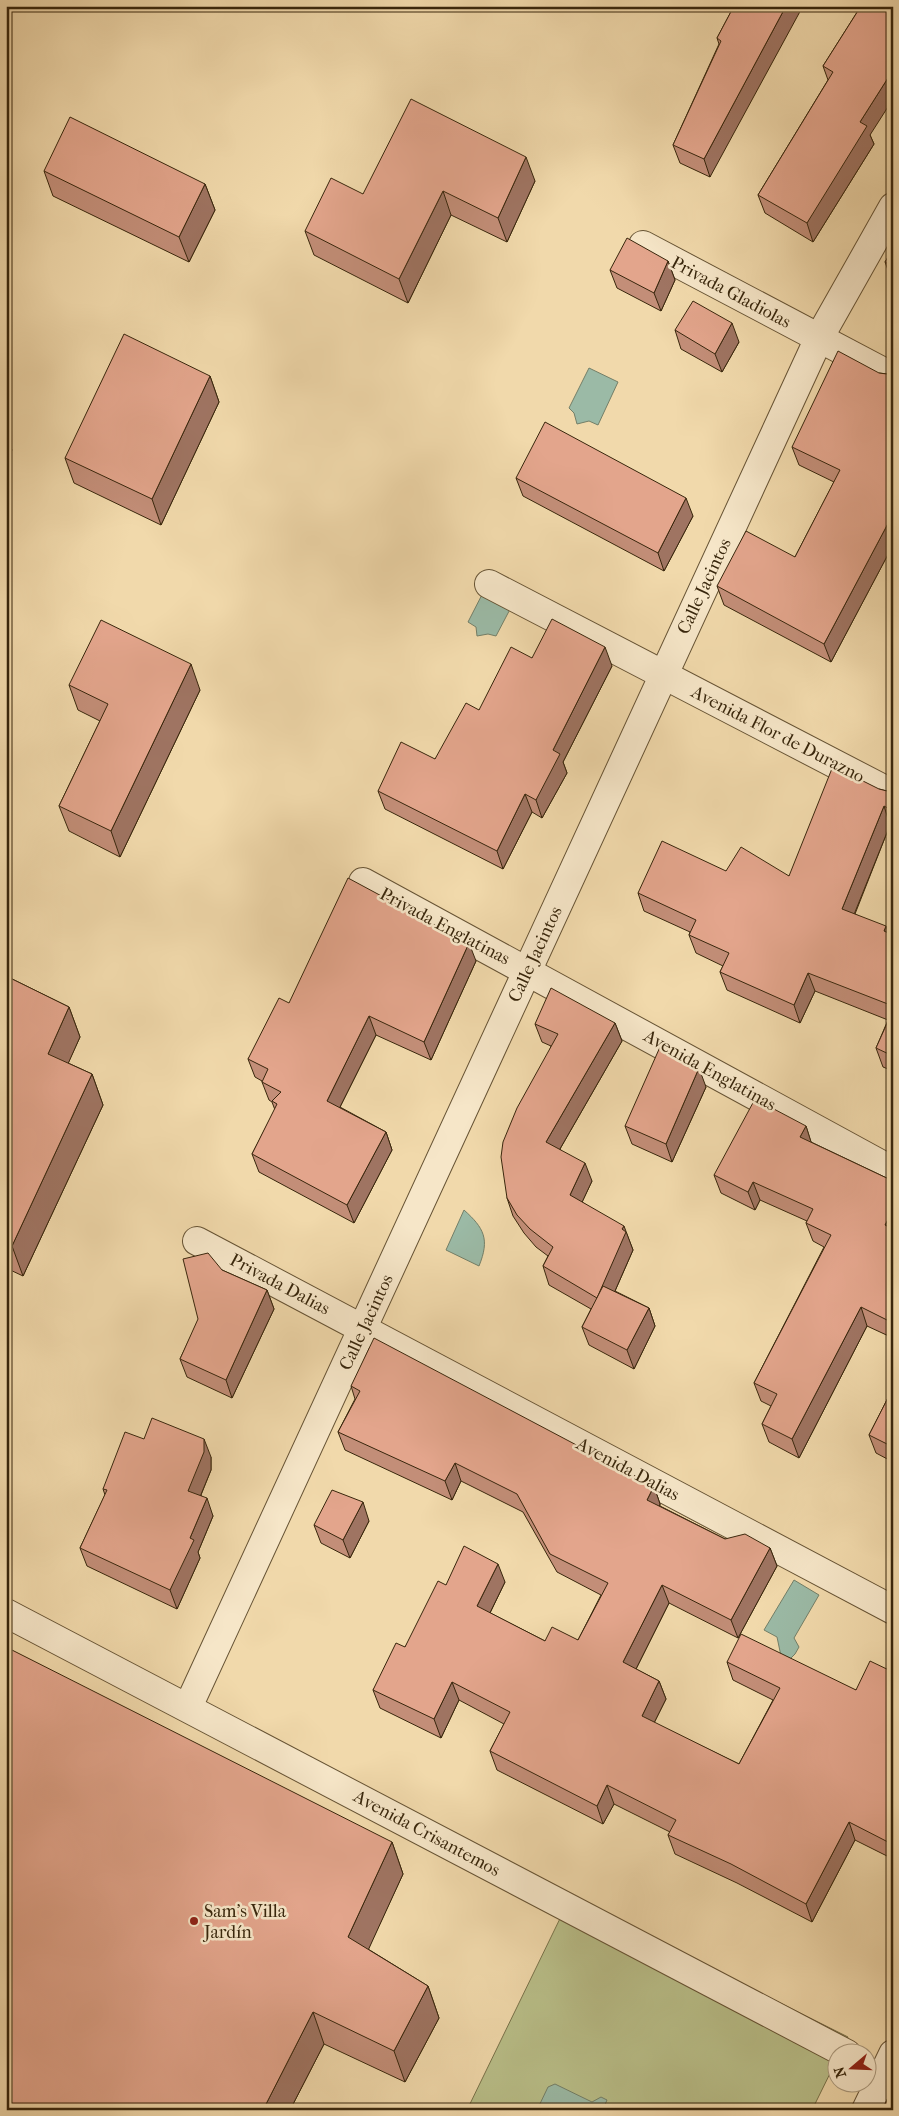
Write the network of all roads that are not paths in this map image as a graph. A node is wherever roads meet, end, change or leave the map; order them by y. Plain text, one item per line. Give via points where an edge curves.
1 (885, 6) edge
2 (893, 10) edge
3 (893, 206) edge
4 (643, 245) edge
5 (819, 338) junction
6 (893, 377) edge
7 (488, 584) dead end
8 (664, 674) junction
9 (893, 794) edge
10 (363, 882) dead end
11 (527, 970) junction
12 (893, 1171) edge
13 (197, 1241) dead end
14 (363, 1328) junction
15 (893, 1610) edge
16 (6, 1613) edge
17 (188, 1707) junction
18 (828, 2044) edge
19 (884, 2067) edge
20 (866, 2110) edge

1 - 2 street
3 - 5 street, Calle Jacintos
4 - 5 street, Privada Gladiolas
5 - 6 street, Privada Gladiolas
5 - 8 street, Calle Jacintos
7 - 8 street, Avenida Flor de Durazno
8 - 9 street, Avenida Flor de Durazno
8 - 11 street, Calle Jacintos
10 - 11 street, Privada Englatinas
11 - 12 street, Avenida Englatinas
11 - 14 street, Calle Jacintos
13 - 14 street, Privada Dalias
14 - 15 street, Avenida Dalias
14 - 17 street, Calle Jacintos
16 - 17 street, Avenida Crisantemos
17 - 18 street, Avenida Crisantemos
19 - 20 street

